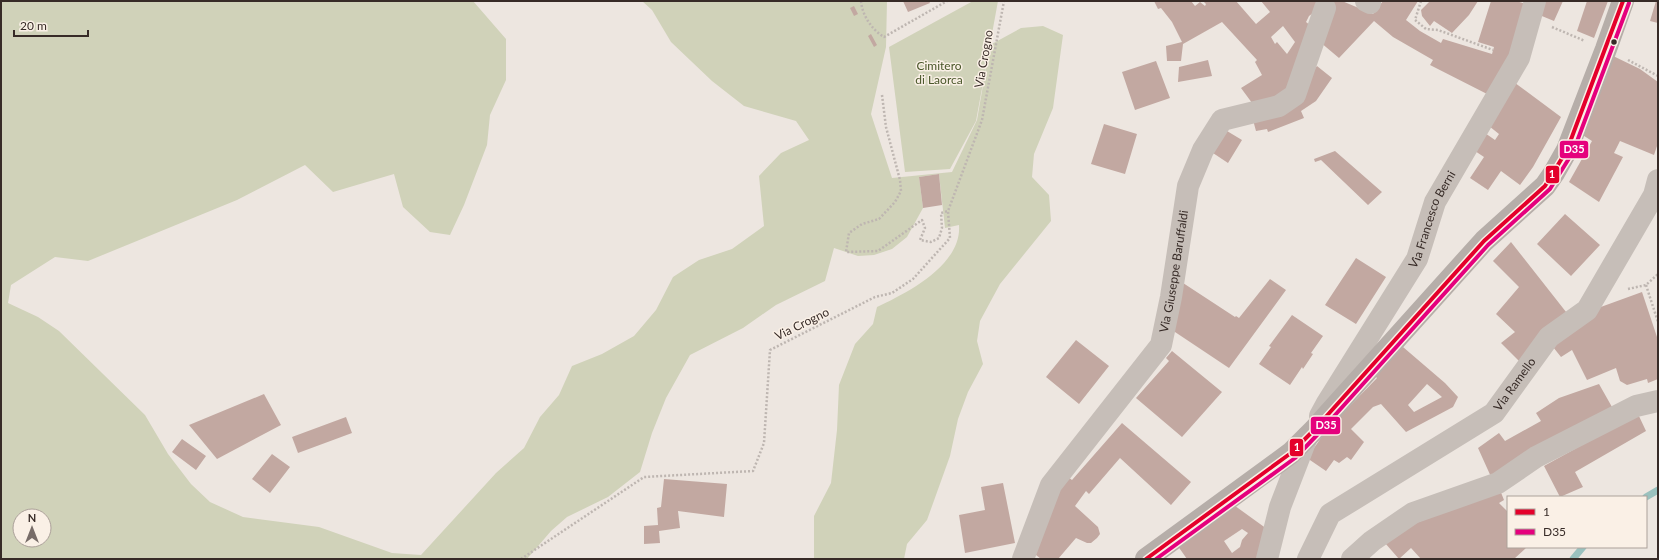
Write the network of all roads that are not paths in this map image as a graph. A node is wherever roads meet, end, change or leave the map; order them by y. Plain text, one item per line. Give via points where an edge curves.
1 (1623, 1) edge
2 (1327, 4) edge
3 (1532, 10) edge
4 (1658, 180) edge
5 (1658, 390) edge
6 (1622, 398) dead end
7 (1658, 401) edge
8 (1310, 433) junction
9 (1023, 559) edge
10 (1146, 559) edge
11 (1268, 559) edge
12 (1308, 559) edge
13 (1352, 559) edge

1 - 8 main road via 1567,150 1548,182 1484,241
2 - 9 street, Via Giuseppe Baruffaldi via 1295,95 1279,106 1222,120 1203,150 1188,186 1161,345 1051,485
3 - 8 street, Via Francesco Berni via 1519,58 1435,202 1417,259
4 - 12 street, Via Ramello via 1654,195 1587,310 1549,337 1494,413 1330,514
5 - 6 street
7 - 13 street via 1636,406 1536,457 1498,483 1413,513 1372,540
8 - 10 main road via 1291,453
8 - 11 street, Via Francesco Berni via 1280,507

